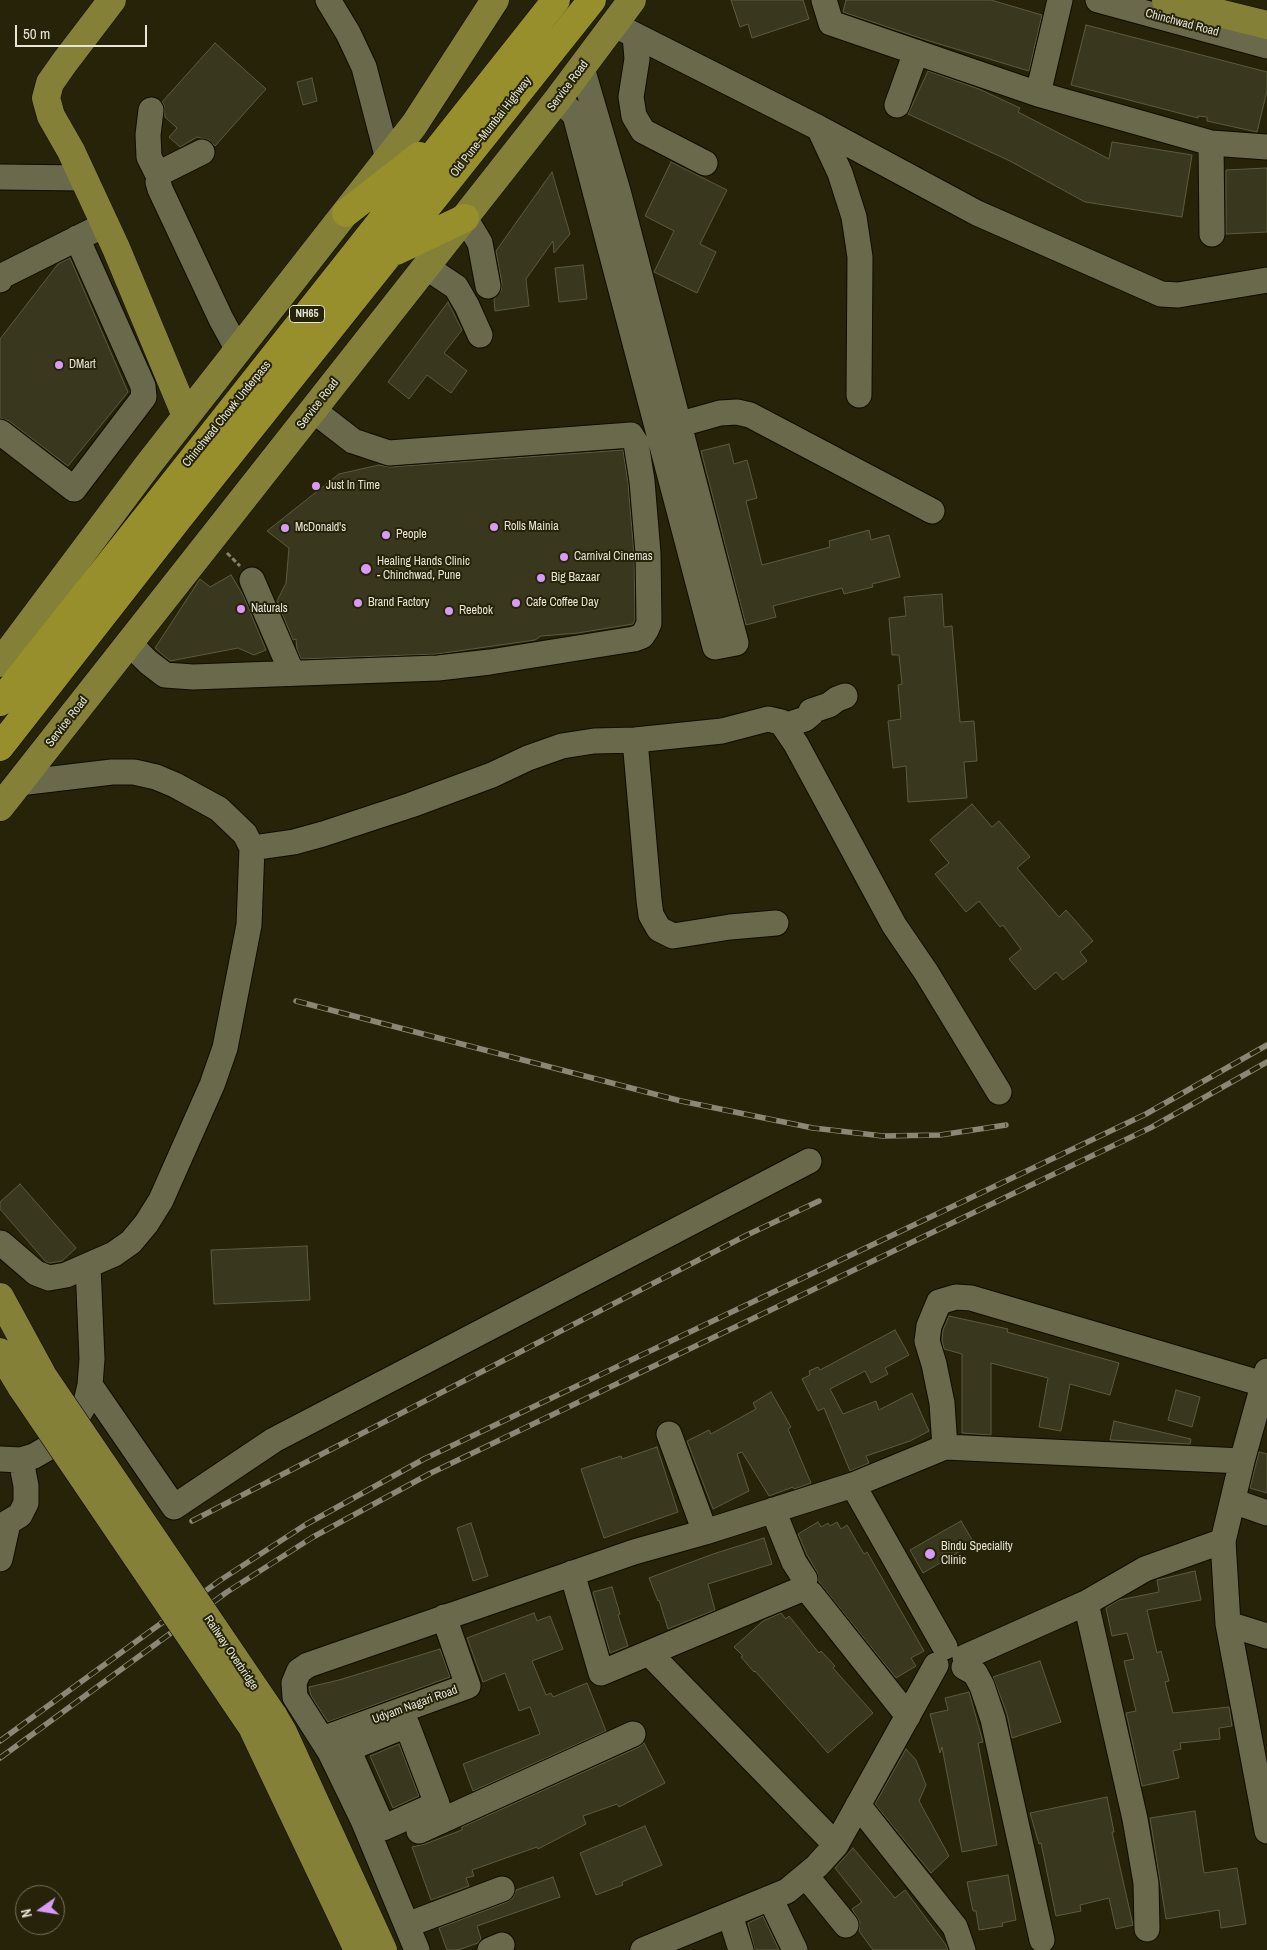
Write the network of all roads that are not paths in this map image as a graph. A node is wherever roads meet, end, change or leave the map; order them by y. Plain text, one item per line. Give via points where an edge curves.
1 (112, 0) edge
2 (328, 0) edge
3 (556, 0) edge
4 (592, 0) edge
5 (632, 0) edge
6 (824, 0) edge
7 (1060, 0) edge
8 (1098, 0) edge
9 (1166, 0) edge
10 (1212, 0) edge
11 (492, 2) edge
12 (1267, 13) edge
13 (1267, 25) edge
14 (624, 29) junction
15 (1267, 46) edge
16 (916, 52) junction
17 (582, 68) junction
18 (1038, 94) junction
19 (558, 99) junction
20 (897, 105) dead end
21 (151, 110) dead end
22 (456, 128) junction
23 (819, 128) junction
24 (1211, 143) junction
25 (1267, 147) edge
26 (202, 152) dead end
27 (388, 159) junction
28 (705, 163) dead end
29 (0, 177) edge
30 (159, 177) junction
31 (84, 178) junction
32 (607, 194) junction
33 (346, 213) junction
34 (465, 218) junction
35 (105, 224) junction
36 (1212, 234) dead end
37 (77, 238) junction
38 (390, 254) junction
39 (426, 267) junction
40 (1, 275) edge
41 (1267, 280) edge
42 (488, 286) dead end
43 (480, 335) dead end
44 (238, 350) junction
45 (859, 395) dead end
46 (313, 410) junction
47 (186, 416) junction
48 (668, 427) junction
49 (0, 432) edge
50 (932, 511) dead end
51 (252, 580) dead end
52 (129, 643) junction
53 (0, 663) edge
54 (292, 673) junction
55 (845, 696) dead end
56 (0, 702) edge
57 (784, 726) junction
58 (636, 740) junction
59 (0, 747) edge
60 (19, 783) junction
61 (0, 807) edge
62 (252, 848) junction
63 (776, 923) dead end
64 (999, 1092) dead end
65 (809, 1161) dead end
66 (1, 1243) edge
67 (88, 1266) junction
68 (0, 1296) edge
69 (0, 1352) edge
70 (1265, 1377) edge
71 (32, 1382) junction
72 (90, 1386) junction
73 (669, 1434) dead end
74 (945, 1447) junction
75 (10, 1459) edge
76 (1242, 1461) junction
77 (853, 1485) junction
78 (1233, 1502) junction
79 (773, 1510) junction
80 (1267, 1513) edge
81 (4, 1525) edge
82 (705, 1532) junction
83 (1223, 1541) junction
84 (0, 1559) edge
85 (572, 1573) junction
86 (805, 1588) junction
87 (1086, 1603) junction
88 (444, 1618) junction
89 (1228, 1624) junction
90 (1267, 1636) edge
91 (650, 1653) junction
92 (952, 1659) junction
93 (908, 1716) junction
94 (262, 1721) junction
95 (633, 1734) dead end
96 (322, 1739) junction
97 (858, 1805) junction
98 (1267, 1830) edge
99 (836, 1845) junction
100 (376, 1850) junction
101 (806, 1876) junction
102 (502, 1889) dead end
103 (770, 1898) junction
104 (730, 1915) junction
105 (407, 1925) junction
106 (846, 1925) dead end
107 (1147, 1929) dead end
108 (1042, 1940) dead end
109 (358, 1950) edge
110 (383, 1950) edge
111 (417, 1950) edge
112 (643, 1950) edge
113 (741, 1950) edge
114 (795, 1950) edge
115 (963, 1950) edge

1 - 31 main road via 50,83 46,98 51,116
2 - 27 street via 364,66
3 - 22 highway, NH65
4 - 38 highway, Old Pune–Mumbai Highway / NH65
5 - 14 main road, Service Road
6 - 16 street via 831,23
7 - 18 street
8 - 15 street, Chinchwad Road
9 - 13 main road
10 - 12 main road
11 - 27 main road via 414,125
14 - 17 main road, Service Road
14 - 23 street
14 - 28 street via 638,59 631,98 634,116 643,131
16 - 18 street
16 - 20 street
17 - 19 main road, Service Road
17 - 32 street
18 - 24 street
19 - 32 street via 575,115
19 - 34 main road, Service Road
21 - 30 street via 149,157
22 - 33 highway
22 - 56 highway, Chinchwad Chowk Underpass / NH65
23 - 41 street via 977,213 1161,294 1178,295
23 - 45 street via 840,173 854,217 860,257
24 - 25 street
24 - 36 street
26 - 30 street via 162,172
27 - 33 main road
29 - 31 street
30 - 44 street via 160,189
31 - 35 main road
32 - 48 street
33 - 44 main road
34 - 38 highway
34 - 39 main road, Service Road
34 - 42 street via 480,243
35 - 37 street
35 - 47 main road
37 - 40 street
37 - 49 street via 143,386 144,397 74,489
38 - 59 highway, NH65
39 - 43 street via 456,287
39 - 46 main road, Service Road
44 - 47 main road
46 - 52 main road, Service Road
46 - 54 street via 353,441 389,452 632,435 642,481 649,623 642,636 634,639 490,662 438,668
47 - 53 main road
48 - 48 street via 736,643 715,647
48 - 50 street via 720,413 750,415
51 - 54 street
52 - 54 street via 165,676 193,678
52 - 60 main road, Service Road
55 - 57 street via 811,711 805,719
57 - 58 street via 768,719 722,731
57 - 64 street via 894,925
58 - 62 street via 562,746 411,805 294,842
58 - 63 street via 649,900 651,915 659,929 673,936
60 - 61 main road, Service Road
60 - 62 street via 112,772 156,777 219,809 246,834
62 - 67 street via 248,925 225,1048 212,1085 161,1200 146,1224 132,1242
65 - 72 street via 274,1440 174,1507
66 - 67 street via 36,1272 49,1278
67 - 72 street
68 - 71 main road
69 - 71 main road
70 - 74 street via 971,1298 956,1297 939,1302 927,1341 942,1403
70 - 76 street
71 - 94 main road, Railway Overbridge, bridge
72 - 75 street via 86,1402 69,1431 34,1456
73 - 82 street
74 - 76 street
74 - 77 street
75 - 81 street via 26,1486 26,1503 20,1515
76 - 78 street
77 - 79 street
77 - 92 street
78 - 80 street
78 - 83 street
79 - 82 street
79 - 86 street
81 - 84 street
82 - 85 street
83 - 87 street via 1145,1569
83 - 89 street
85 - 88 street
85 - 91 street via 601,1673
86 - 91 street
86 - 93 street
87 - 92 street
87 - 107 street via 1135,1819 1146,1883
88 - 96 street, Udyam Nagari Road via 468,1686
88 - 96 street via 308,1665 299,1671 294,1683 295,1696
89 - 90 street
89 - 98 street
91 - 99 street
92 - 93 street
92 - 108 street via 975,1673 993,1719
93 - 97 street
94 - 109 main road, Railway Overbridge
94 - 110 main road, Railway Overbridge via 283,1732
95 - 100 street
96 - 100 street via 362,1800
97 - 99 street
97 - 115 street via 955,1927
99 - 101 street
100 - 105 street
101 - 103 street via 787,1891
101 - 106 street
102 - 105 street
103 - 104 street
103 - 114 street
104 - 112 street
104 - 113 street
105 - 111 street

